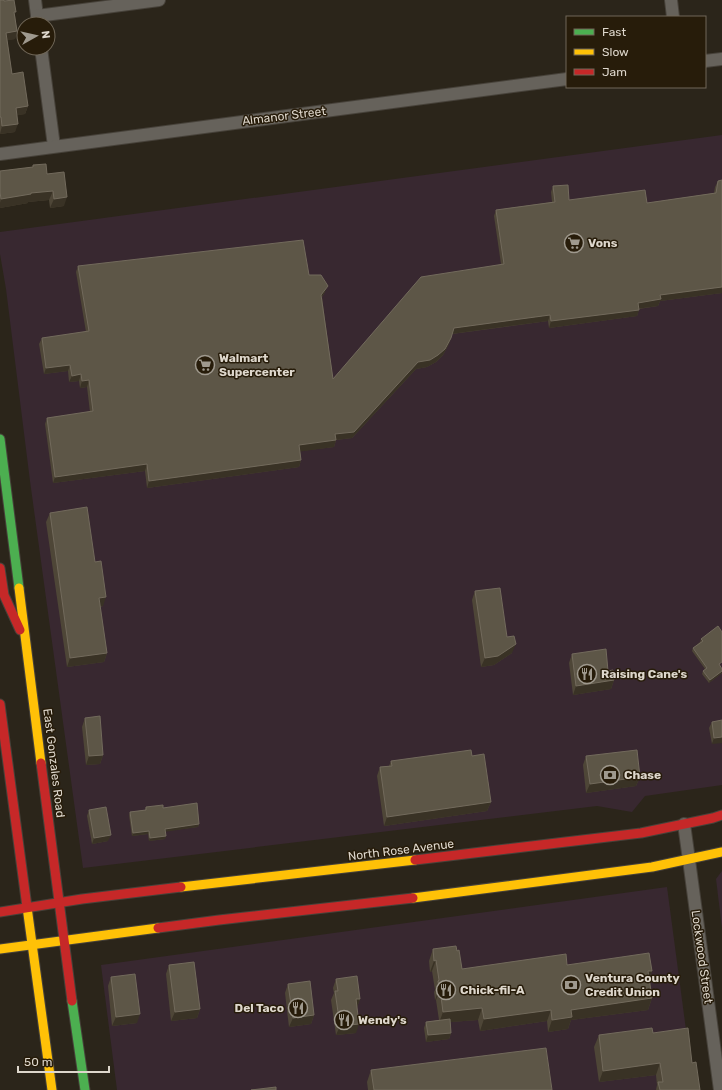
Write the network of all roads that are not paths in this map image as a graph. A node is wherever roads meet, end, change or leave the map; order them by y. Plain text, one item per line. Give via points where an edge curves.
1 (35, 0) edge
2 (159, 0) edge
3 (671, 0) edge
4 (37, 16) edge
5 (673, 16) edge
6 (56, 17) edge
7 (42, 56) edge
8 (722, 59) edge
9 (706, 61) edge
10 (566, 79) edge
11 (54, 146) junction
12 (0, 154) edge
13 (0, 439) edge
14 (5, 507) edge
15 (0, 568) edge
16 (27, 643) junction
17 (0, 704) edge
18 (722, 815) edge
19 (684, 824) junction
20 (722, 852) edge
21 (689, 860) junction
22 (60, 902) junction
23 (27, 908) junction
24 (0, 912) edge
25 (64, 940) junction
26 (32, 945) junction
27 (3, 948) edge
28 (52, 1090) edge
29 (85, 1090) edge
30 (720, 1090) edge

1 - 4 street
2 - 6 street
3 - 5 street
7 - 11 street
8 - 9 street
10 - 11 street, Almanor Street
11 - 12 street, Almanor Street
13 - 14 main road, East Gonzales Road
14 - 16 main road, East Gonzales Road
15 - 16 main road via 4,594
16 - 22 main road, East Gonzales Road
17 - 23 main road
18 - 19 main road, North Rose Avenue
19 - 21 street, Lockwood Street
19 - 22 main road, North Rose Avenue via 641,833
20 - 21 main road
21 - 25 main road via 410,898
21 - 30 street, Lockwood Street
22 - 23 main road, North Rose Avenue
22 - 25 main road, East Gonzales Road
23 - 24 main road, North Rose Avenue
23 - 26 main road
25 - 26 main road
25 - 29 main road, East Gonzales Road
26 - 27 main road
26 - 28 main road

